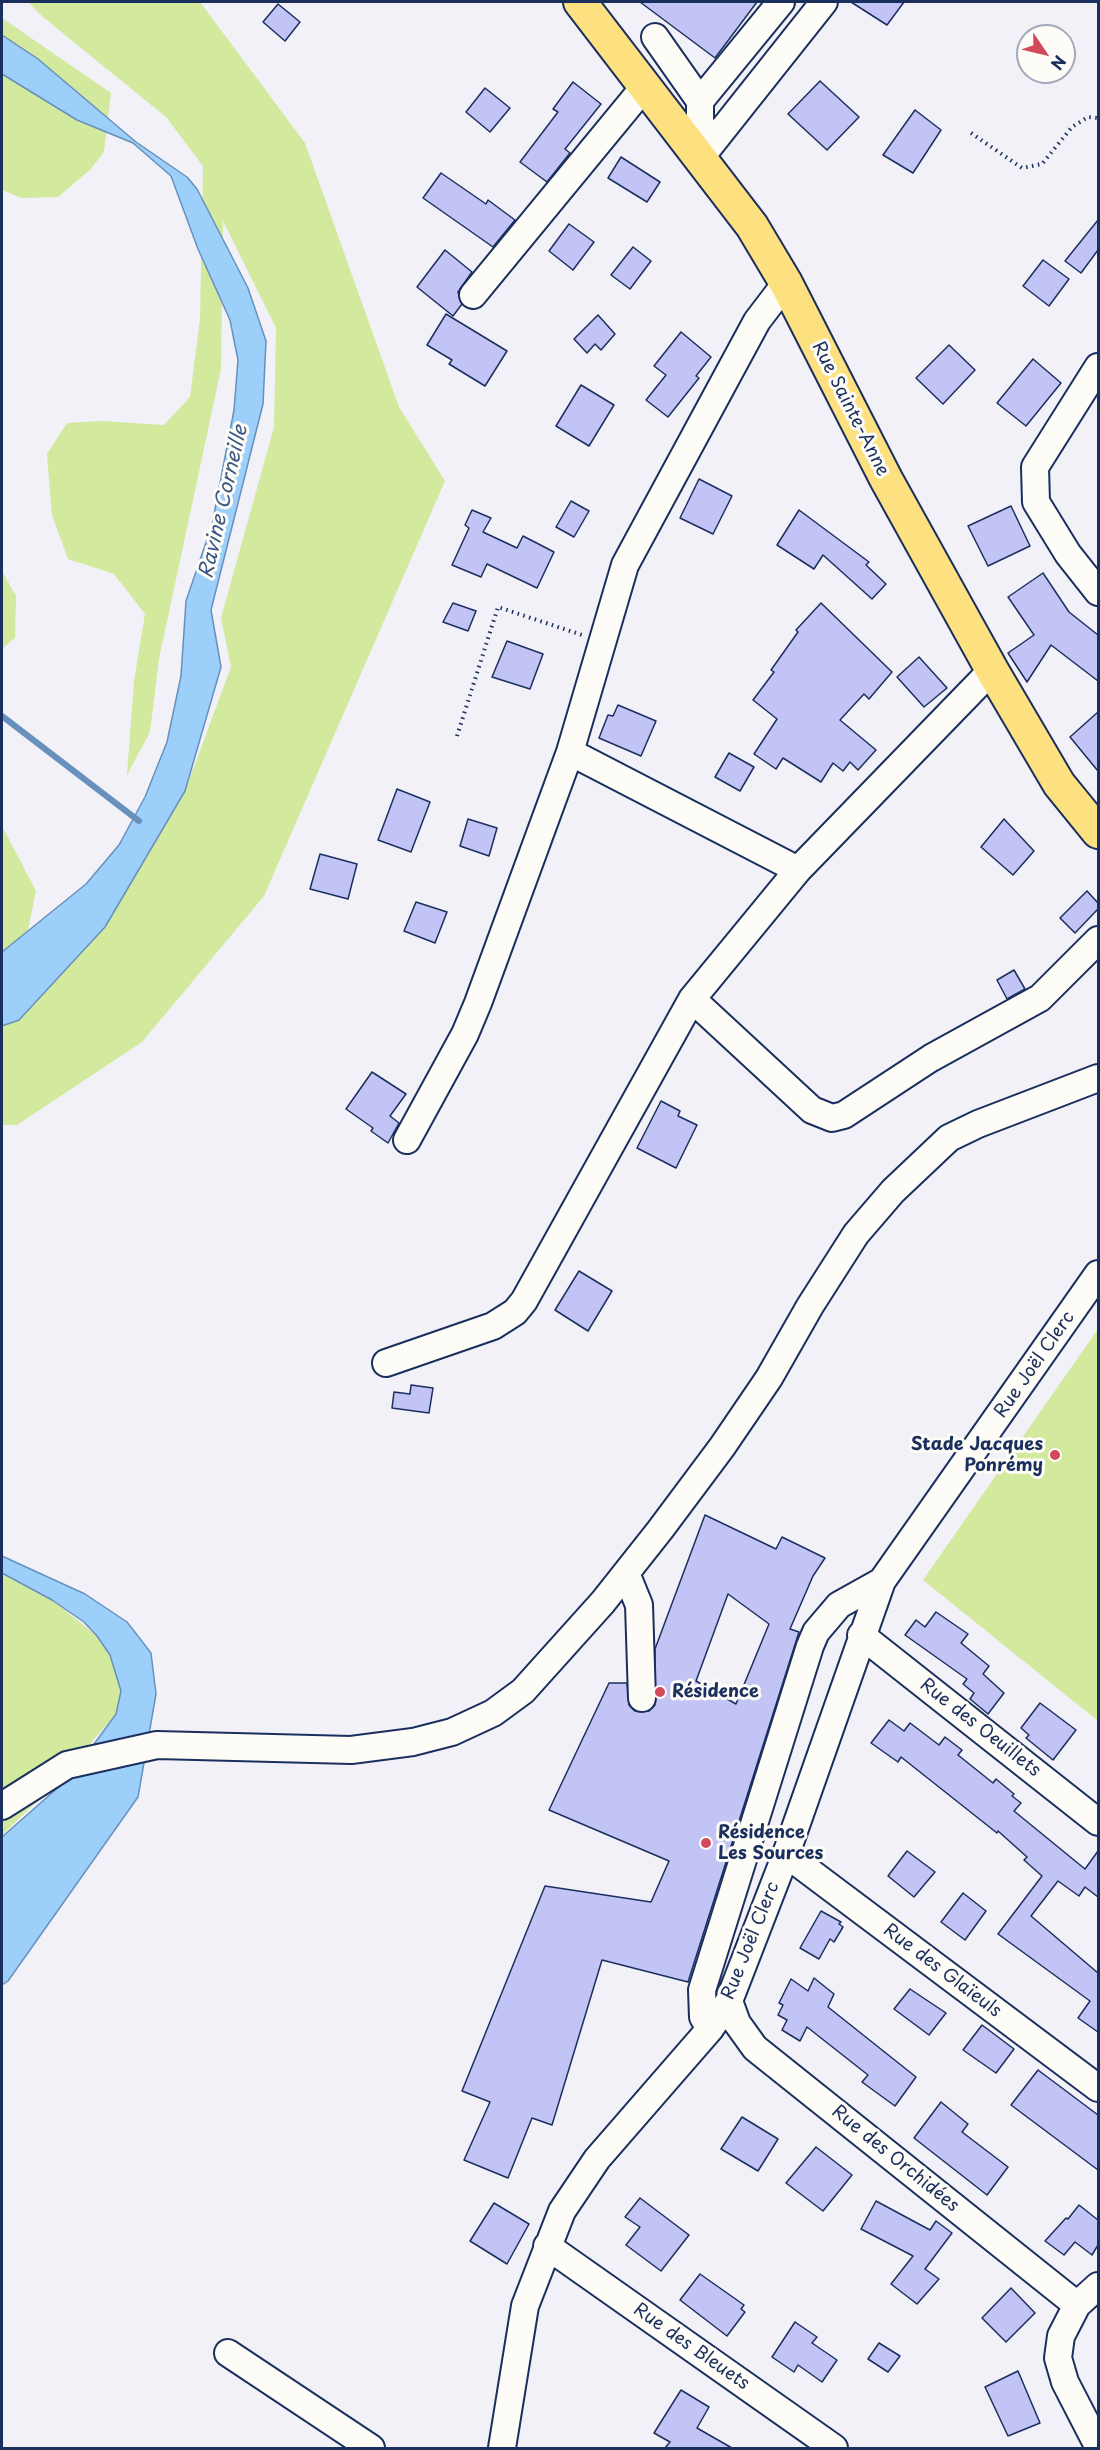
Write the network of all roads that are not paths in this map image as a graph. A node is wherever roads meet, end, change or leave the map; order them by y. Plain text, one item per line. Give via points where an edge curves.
1 (580, 2) edge
2 (781, 2) edge
3 (824, 2) edge
4 (655, 37) dead end
5 (645, 86) junction
6 (700, 101) junction
7 (707, 149) junction
8 (786, 283) junction
9 (473, 295) dead end
10 (1096, 374) edge
11 (1098, 592) edge
12 (992, 670) junction
13 (570, 752) junction
14 (1098, 832) edge
15 (798, 870) junction
16 (1098, 940) edge
17 (692, 999) junction
18 (1098, 1078) edge
19 (407, 1140) dead end
20 (1098, 1274) edge
21 (386, 1363) dead end
22 (626, 1573) junction
23 (882, 1581) junction
24 (861, 1635) junction
25 (642, 1698) dead end
26 (2, 1806) edge
27 (1098, 1822) edge
28 (786, 1854) junction
29 (729, 2001) junction
30 (710, 2029) junction
31 (1098, 2088) edge
32 (547, 2246) junction
33 (1098, 2286) edge
34 (1077, 2305) junction
35 (228, 2353) dead end
36 (1098, 2446) edge
37 (371, 2448) edge
38 (502, 2448) edge
39 (834, 2448) edge

1 - 5 main road, Rue Sainte-Anne
2 - 6 street
3 - 7 street
4 - 6 street
5 - 7 main road, Rue Sainte-Anne
5 - 9 street
6 - 7 street via 700,123
7 - 8 main road, Rue Sainte-Anne
8 - 12 main road, Rue Sainte-Anne via 886,479
8 - 13 street via 757,321 625,565
10 - 11 street via 1035,467 1036,502 1068,554
12 - 14 main road, Rue Sainte-Anne via 1059,784
12 - 15 street
13 - 15 street
13 - 19 street via 472,1019
15 - 17 street
16 - 17 street via 1040,998 932,1058 844,1115 832,1118 812,1110
17 - 21 street via 515,1312 493,1326
18 - 22 street via 949,1138 893,1191 856,1234 769,1378 722,1447
20 - 23 street, Rue Joël Clerc
22 - 25 street via 639,1605
22 - 26 street via 523,1691 492,1713 452,1731 413,1742 351,1750 157,1745 67,1765
23 - 24 street, Rue Joël Clerc
23 - 30 street via 839,1605 816,1632 810,1646 702,1990 703,2017
24 - 27 street, Rue des Oeuillets
24 - 28 street, Rue Joël Clerc
28 - 29 street, Rue Joël Clerc
28 - 31 street, Rue des Glaïeuls
29 - 30 street, Rue Joël Clerc
29 - 34 street, Rue des Orchidées via 737,2023 755,2048
30 - 32 street, Rue Joël Clerc via 579,2183
32 - 38 street, Rue Joël Clerc via 525,2306
32 - 39 street, Rue des Bleuets
33 - 34 street
34 - 36 street via 1061,2336 1058,2358 1065,2382
35 - 37 street

